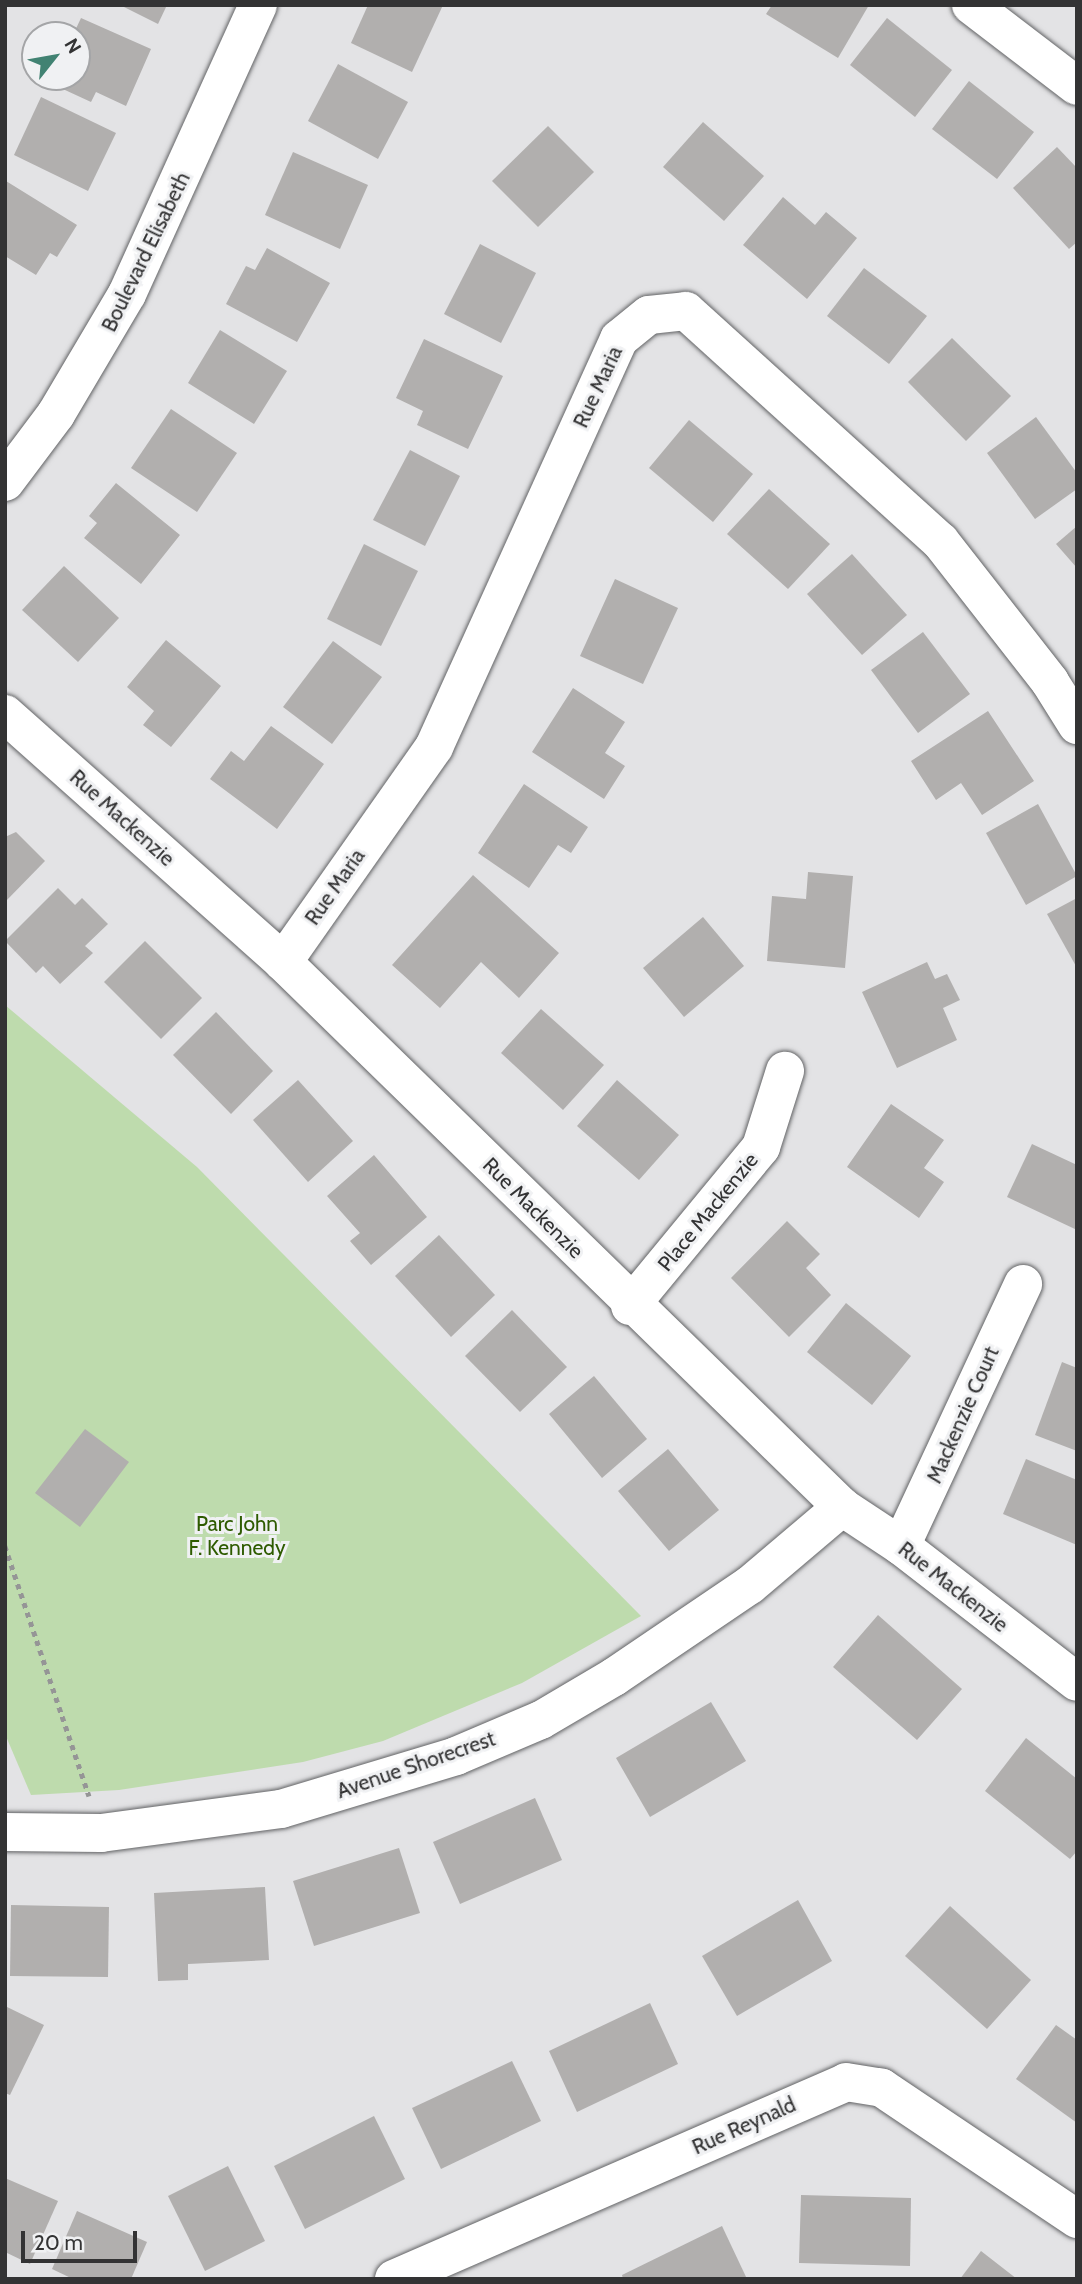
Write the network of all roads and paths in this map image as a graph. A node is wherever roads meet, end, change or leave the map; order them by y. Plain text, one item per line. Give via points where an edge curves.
1 (258, 5) edge
2 (971, 5) edge
3 (1077, 86) edge
4 (5, 482) edge
5 (5, 714) edge
6 (1077, 725) edge
7 (283, 962) junction
8 (785, 1071) dead end
9 (1023, 1284) dead end
10 (630, 1306) junction
11 (842, 1507) junction
12 (901, 1545) junction
13 (5, 1546) edge
14 (1077, 1682) edge
15 (90, 1800) dead end
16 (5, 1832) edge
17 (1077, 2219) edge
18 (394, 2279) edge

1 - 4 street, Boulevard Elisabeth via 127,294 61,406
2 - 3 street
5 - 7 street, Rue Mackenzie
6 - 7 street, Rue Maria via 1050,682 940,541 686,311 649,315 620,340 434,747
7 - 10 street, Rue Mackenzie
8 - 10 street, Place Mackenzie via 761,1147
9 - 12 street, Mackenzie Court
10 - 11 street, Rue Mackenzie
11 - 12 street, Rue Mackenzie
11 - 16 street, Avenue Shorecrest via 750,1585 625,1670 541,1720 456,1756 281,1809 101,1833
12 - 14 street, Rue Mackenzie
13 - 15 path
17 - 18 street, Rue Reynald via 882,2088 846,2082

